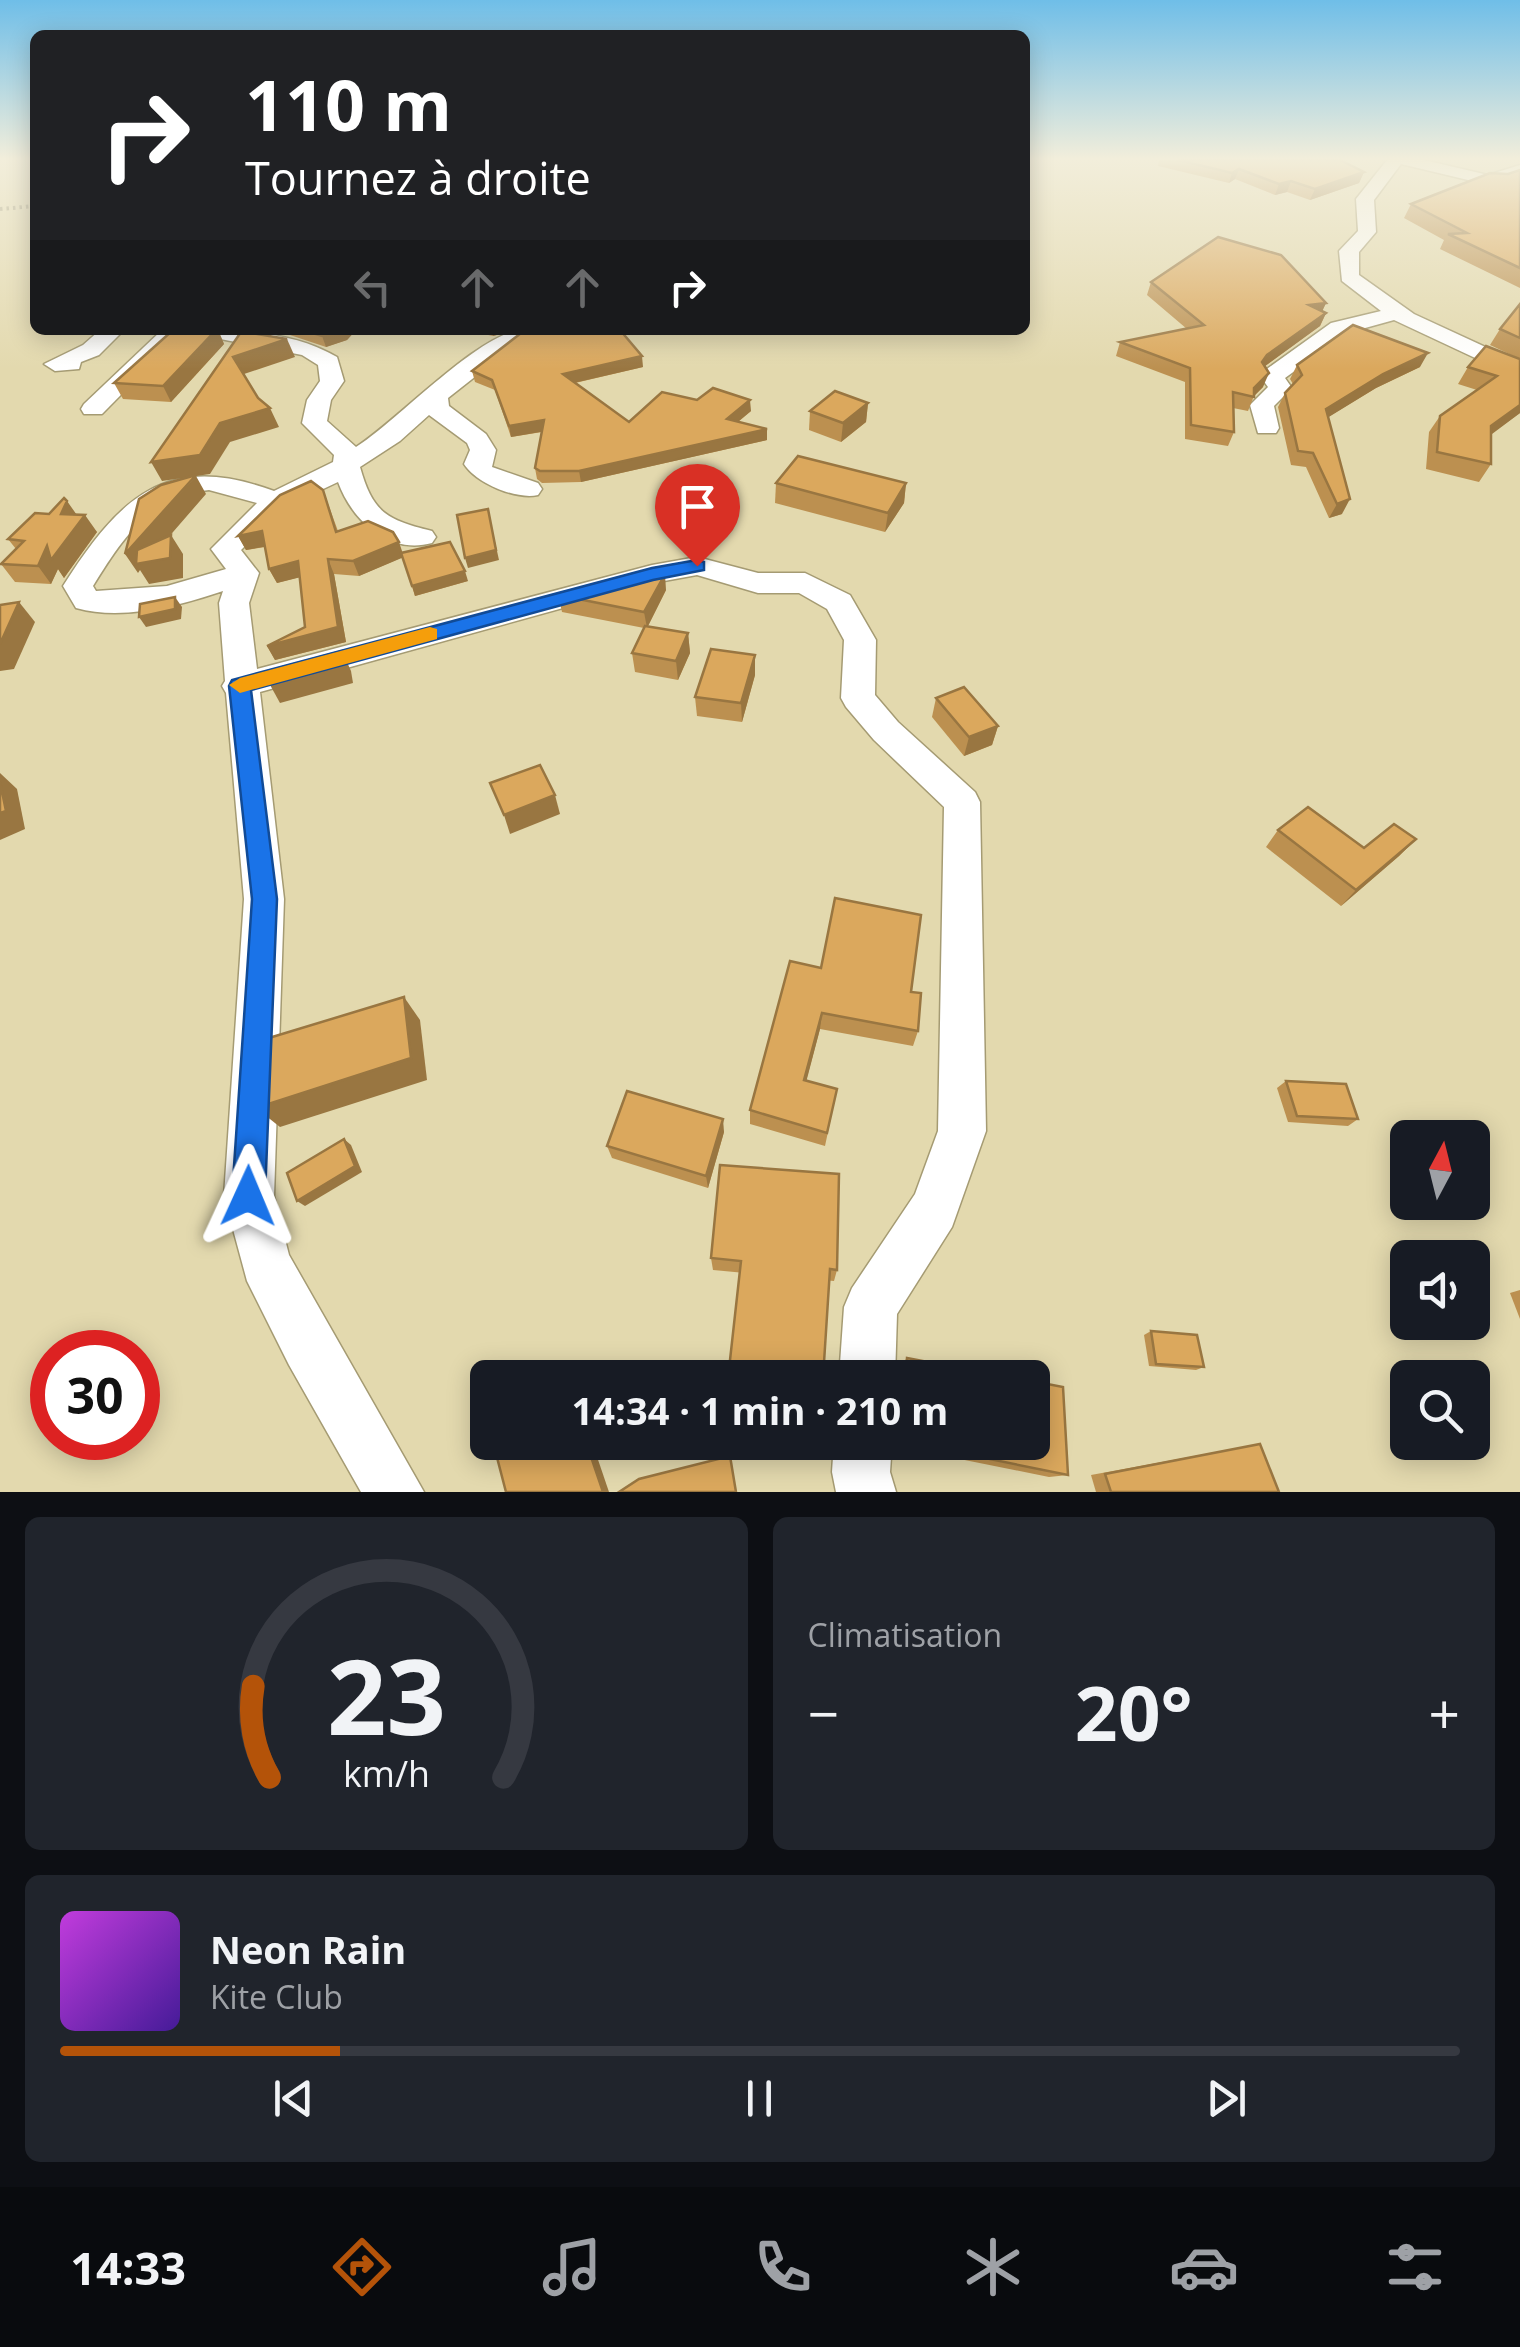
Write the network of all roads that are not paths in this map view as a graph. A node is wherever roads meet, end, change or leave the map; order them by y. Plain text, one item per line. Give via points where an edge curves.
1 (1368, 230) edge
2 (1397, 313) junction
3 (108, 335) edge
4 (169, 335) edge
5 (230, 335) edge
6 (516, 335) edge
7 (72, 364) dead end
8 (1520, 372) edge
9 (436, 396) junction
10 (93, 408) dead end
11 (1267, 428) dead end
12 (346, 465) junction
13 (529, 489) dead end
14 (275, 501) junction
15 (422, 537) dead end
16 (244, 573) junction
17 (240, 686) junction
18 (868, 1360) edge
19 (862, 1460) edge
20 (394, 1492) edge
21 (866, 1492) edge

1 - 2 street via 1348,251 1349,277
2 - 8 street
2 - 11 street via 1340,328 1272,376 1280,388 1262,405
3 - 7 street via 91,350 55,364
4 - 10 street
5 - 12 street via 308,350 329,362 332,381 314,423 348,453
6 - 9 street
9 - 12 street
9 - 13 street via 437,409 483,450 477,464 482,472
12 - 14 street
12 - 15 street via 371,521 395,534
14 - 16 street via 225,549
14 - 16 street via 228,484 166,487 116,532 78,586 86,601 126,603 204,589
16 - 17 street via 234,604
17 - 18 street via 697,566 758,583 805,583 839,602 860,640 858,698 962,802 962,1131 934,1209 871,1307
17 - 20 street via 264,899 248,1196 266,1263
19 - 21 street

